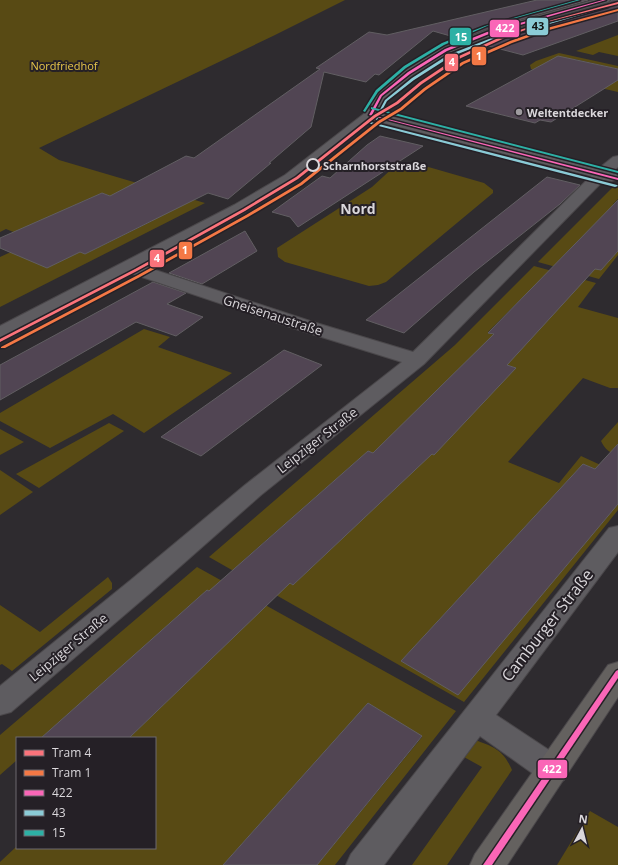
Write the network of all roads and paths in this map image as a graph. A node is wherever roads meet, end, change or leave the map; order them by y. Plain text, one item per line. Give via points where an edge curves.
1 (605, 0) edge
2 (370, 115) junction
3 (618, 160) edge
4 (601, 174) junction
5 (618, 179) edge
6 (129, 267) junction
7 (0, 334) edge
8 (417, 360) junction
9 (618, 534) edge
10 (618, 673) edge
11 (0, 703) edge
12 (476, 717) junction
13 (553, 770) junction
14 (363, 865) edge
15 (487, 865) edge

1 - 2 street via 488,33 446,50 409,73 381,96
2 - 4 street
2 - 6 street via 290,178 240,208
3 - 4 street, Leipziger Straße
4 - 5 street
4 - 8 street, Leipziger Straße
6 - 7 street
6 - 8 street, Gneisenaustraße
8 - 11 street, Leipziger Straße via 253,490
9 - 12 street, Camburger Straße
10 - 13 main road
12 - 13 street
12 - 14 street, Camburger Straße
13 - 15 main road

